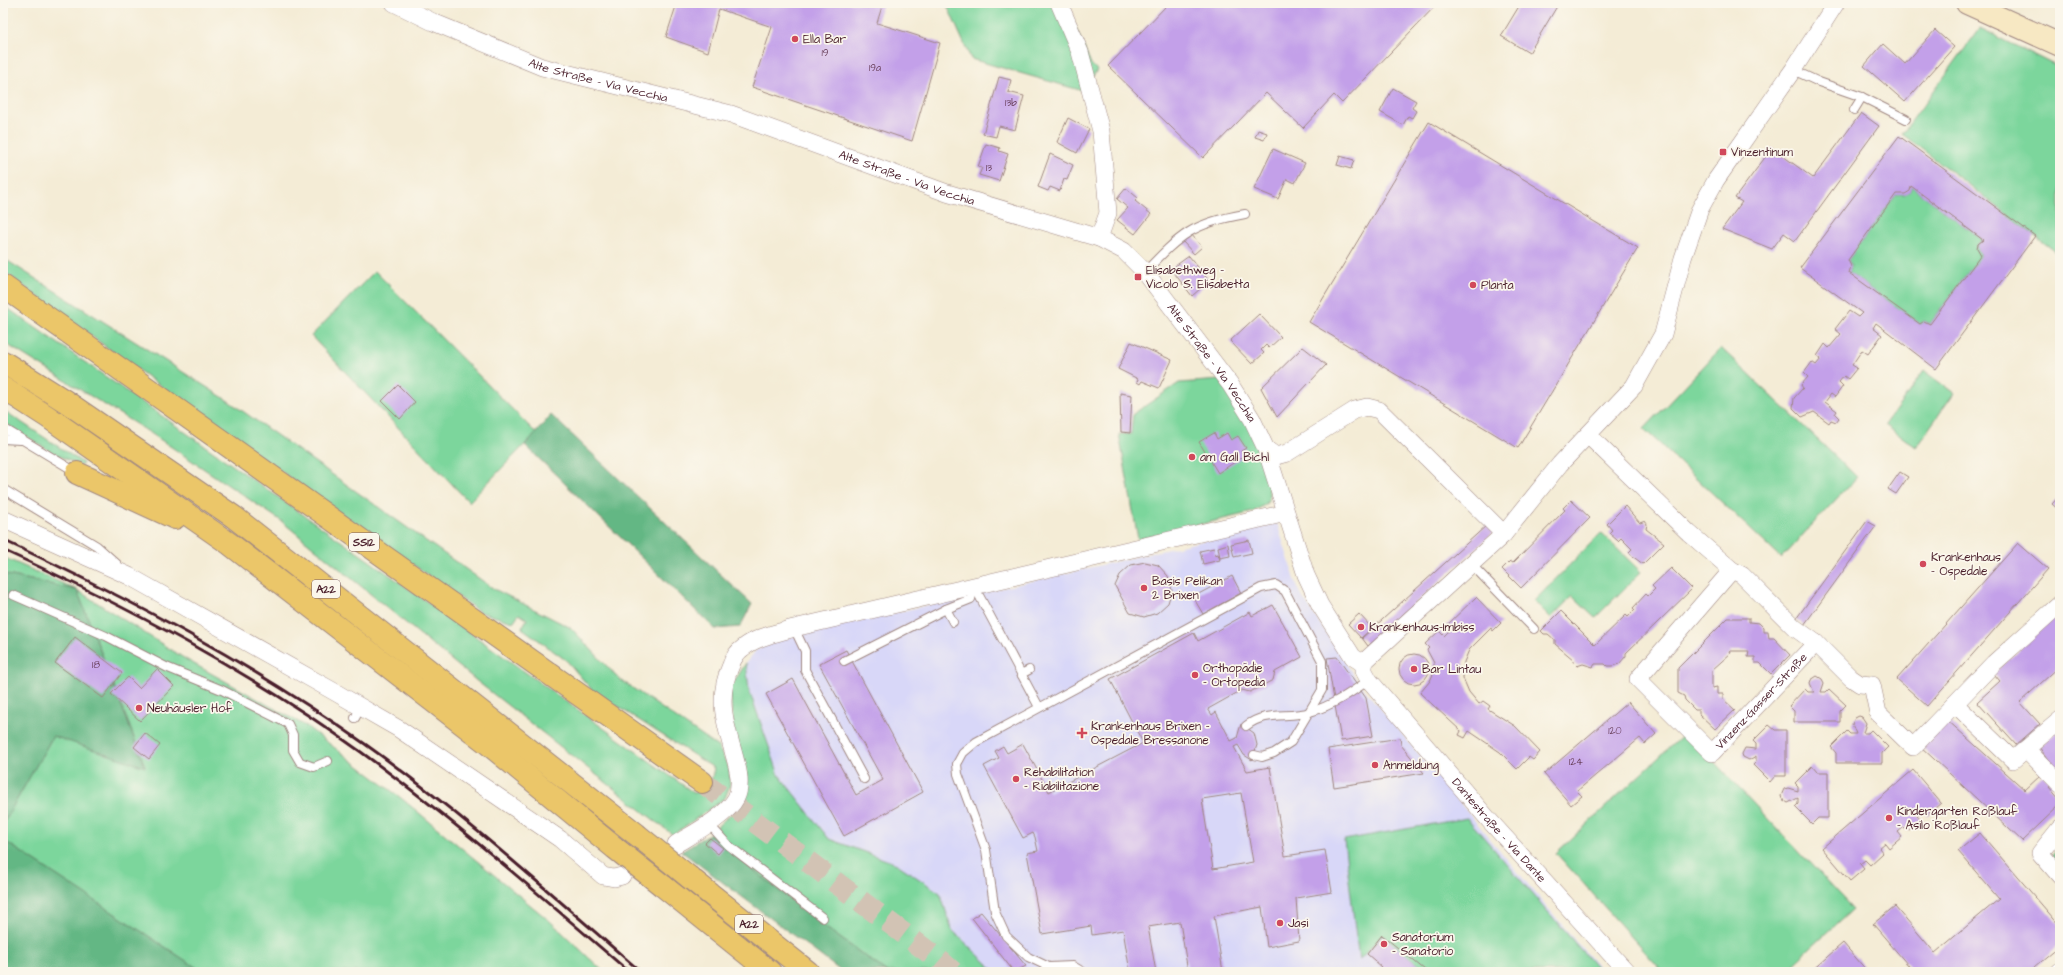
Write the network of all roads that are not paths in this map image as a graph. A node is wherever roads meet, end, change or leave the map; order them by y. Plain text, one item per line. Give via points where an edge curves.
1 (394, 3) edge
2 (1059, 3) edge
3 (1836, 3) edge
4 (1967, 3) edge
5 (2060, 45) edge
6 (1793, 70) junction
7 (1862, 97) junction
8 (1854, 110) dead end
9 (1906, 119) dead end
10 (1245, 214) dead end
11 (1100, 238) junction
12 (1145, 272) junction
13 (3, 286) edge
14 (3, 362) edge
15 (3, 388) edge
16 (3, 428) edge
17 (1589, 436) junction
18 (3, 439) edge
19 (23, 440) junction
20 (1266, 449) junction
21 (77, 473) joint
22 (3, 488) edge
23 (1286, 513) junction
24 (3, 519) edge
25 (1504, 534) junction
26 (230, 544) junction
27 (1472, 565) junction
28 (1732, 570) junction
29 (129, 576) junction
30 (974, 586) junction
31 (13, 595) dead end
32 (2060, 604) edge
33 (946, 609) junction
34 (953, 622) dead end
35 (794, 628) junction
36 (1534, 629) dead end
37 (1816, 643) junction
38 (844, 661) dead end
39 (1367, 672) junction
40 (1955, 704) junction
41 (1039, 707) junction
42 (1310, 712) junction
43 (2060, 720) edge
44 (1246, 726) dead end
45 (2026, 749) junction
46 (1254, 755) dead end
47 (328, 761) dead end
48 (864, 779) dead end
49 (702, 782) tunnel mouth
50 (2060, 784) edge
51 (708, 823) junction
52 (2060, 828) edge
53 (676, 844) dead end
54 (622, 876) dead end
55 (2060, 876) edge
56 (823, 918) dead end
57 (770, 972) edge
58 (808, 972) edge
59 (1083, 972) edge
60 (1627, 972) edge

1 - 11 street, Alte Straße - Via Vecchia via 542,67 732,114 947,193
2 - 11 street via 1080,52 1101,131 1108,213
3 - 6 street
4 - 5 main road
6 - 7 lane
6 - 17 street via 1716,180 1700,209 1683,258 1660,341 1634,386
7 - 8 lane
7 - 9 lane
10 - 12 lane via 1221,218 1196,227 1168,247
11 - 12 street, Alte Straße - Via Vecchia via 1124,251
12 - 20 street, Alte Straße - Via Vecchia via 1230,384 1252,419
13 - 49 main road, SS12
14 - 58 main road, A22, bridge via 65,401 234,517
15 - 26 main road, A22
16 - 19 lane
17 - 25 street via 1560,464
17 - 28 street via 1689,533
18 - 19 lane
19 - 21 lane
20 - 23 street, Alte Straße - Via Vecchia
20 - 25 street via 1276,456 1287,453 1355,410 1367,407 1379,410
21 - 26 main road
22 - 29 lane via 97,546
23 - 30 street
23 - 39 street, Dantestraße - Via Dante via 1306,575 1320,605 1353,656
24 - 29 street
25 - 27 street
26 - 57 main road, A22, bridge via 486,742
27 - 36 lane
27 - 39 street via 1366,660
28 - 37 street via 1742,575 1795,628
28 - 37 street, Vinzenz-Gasser-Straße via 1638,679 1712,753
29 - 54 street via 358,713 399,729 560,839 603,876
30 - 33 lane via 971,598
30 - 35 street
30 - 41 lane via 1025,672
31 - 47 lane via 106,636 166,667 222,690 288,724 293,750 300,762 314,767
32 - 40 street via 1994,663
33 - 34 lane
33 - 38 lane
35 - 48 lane via 805,651 805,670
35 - 51 street via 742,648 731,665 725,679 722,706 738,769 739,786 735,799 723,813
37 - 40 street via 1851,678 1860,684 1872,685 1878,713 1913,747
39 - 42 lane via 1342,698
39 - 60 street, Dantestraße - Via Dante via 1489,820
40 - 45 street via 2014,760
41 - 42 lane via 1261,588 1276,586 1285,591 1322,661 1322,690
41 - 59 lane via 976,742 963,753 957,764 958,774 986,850 995,912 1006,936 1028,957 1049,967 1073,966
42 - 44 lane via 1265,716
42 - 46 lane via 1292,742 1274,753 1262,757
43 - 45 street
45 - 50 street
51 - 53 street
51 - 56 lane via 728,845
52 - 55 street via 2040,853

